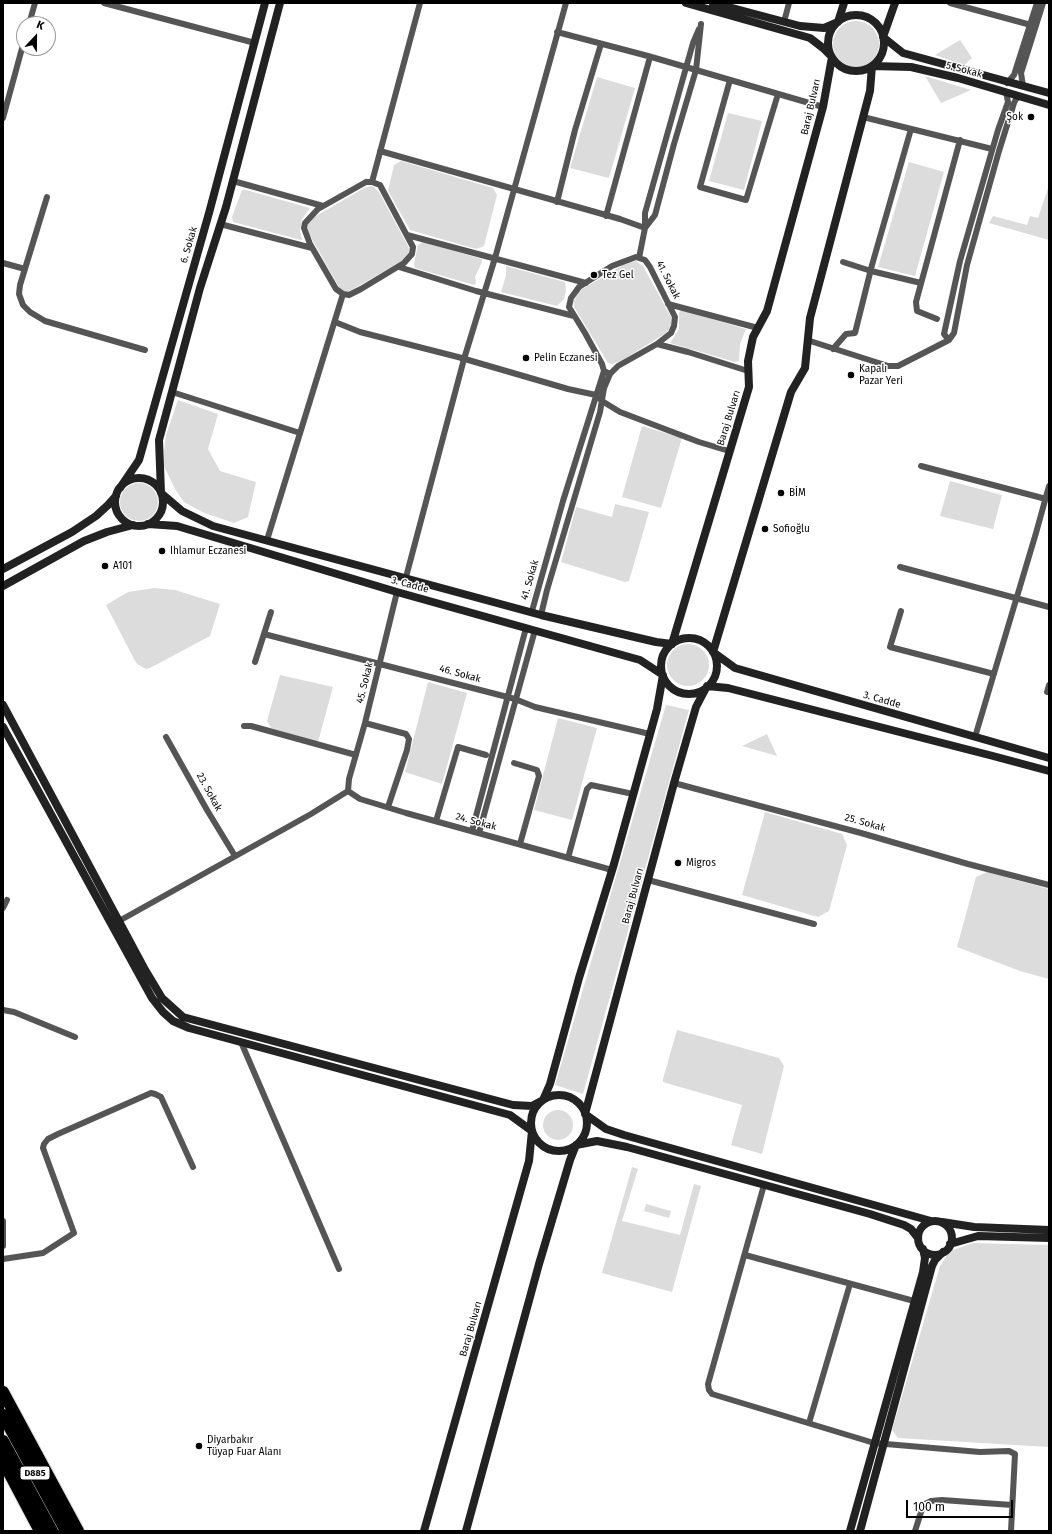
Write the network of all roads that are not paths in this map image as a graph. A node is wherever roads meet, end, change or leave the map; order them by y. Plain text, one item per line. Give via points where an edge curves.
1 (35, 3) edge
2 (104, 3) edge
3 (265, 3) edge
4 (280, 3) edge
5 (420, 3) edge
6 (566, 3) edge
7 (686, 3) edge
8 (714, 3) edge
9 (789, 3) edge
10 (844, 3) edge
11 (895, 3) edge
12 (950, 3) edge
13 (1037, 3) edge
14 (1043, 3) edge
15 (31, 16) edge
16 (784, 22) junction
17 (838, 22) junction
18 (1031, 25) junction
19 (558, 32) junction
20 (883, 37) junction
21 (255, 43) junction
22 (602, 44) junction
23 (20, 56) edge
24 (650, 57) junction
25 (832, 57) junction
26 (872, 66) junction
27 (687, 68) junction
28 (696, 70) junction
29 (730, 80) junction
30 (1007, 83) junction
31 (1023, 86) junction
32 (1006, 92) junction
33 (1049, 93) edge
34 (778, 94) junction
35 (1019, 96) junction
36 (1049, 105) edge
37 (823, 107) junction
38 (3, 118) edge
39 (863, 118) junction
40 (911, 129) junction
41 (960, 140) junction
42 (992, 149) junction
43 (380, 152) junction
44 (233, 181) junction
45 (372, 182) junction
46 (514, 190) junction
47 (47, 197) dead end
48 (557, 202) junction
49 (323, 206) junction
50 (606, 216) junction
51 (220, 224) junction
52 (645, 228) junction
53 (407, 235) junction
54 (312, 248) junction
55 (495, 258) junction
56 (640, 258) junction
57 (843, 262) dead end
58 (3, 263) edge
59 (398, 267) junction
60 (24, 269) junction
61 (871, 271) junction
62 (586, 283) junction
63 (921, 283) junction
64 (485, 293) junction
65 (343, 294) junction
66 (668, 304) junction
67 (574, 316) junction
68 (937, 319) dead end
69 (335, 322) junction
70 (758, 328) junction
71 (807, 340) junction
72 (949, 340) junction
73 (658, 344) junction
74 (833, 349) junction
75 (145, 350) dead end
76 (464, 359) junction
77 (607, 372) junction
78 (748, 372) junction
79 (172, 392) junction
80 (596, 395) junction
81 (602, 401) junction
82 (300, 433) junction
83 (730, 451) junction
84 (921, 466) dead end
85 (1049, 486) edge
86 (118, 492) junction
87 (161, 493) junction
88 (1046, 499) junction
89 (148, 524) junction
90 (133, 525) junction
91 (266, 540) junction
92 (900, 567) dead end
93 (3, 569) edge
94 (406, 577) junction
95 (3, 586) edge
96 (397, 592) junction
97 (1016, 598) junction
98 (1049, 607) edge
99 (532, 611) junction
100 (901, 611) dead end
101 (271, 612) dead end
102 (541, 615) junction
103 (526, 628) junction
104 (535, 630) junction
105 (264, 634) junction
106 (672, 644) junction
107 (713, 652) junction
108 (255, 662) dead end
109 (380, 663) junction
110 (994, 674) junction
111 (663, 675) junction
112 (1049, 685) edge
113 (707, 686) junction
114 (1049, 692) edge
115 (507, 698) junction
116 (515, 699) junction
117 (3, 705) edge
118 (365, 723) junction
119 (3, 726) edge
120 (244, 726) dead end
121 (650, 734) junction
122 (166, 737) dead end
123 (975, 737) junction
124 (486, 754) dead end
125 (356, 755) junction
126 (1049, 758) edge
127 (514, 763) dead end
128 (1049, 771) edge
129 (674, 783) junction
130 (348, 791) junction
131 (633, 794) junction
132 (388, 807) junction
133 (436, 821) junction
134 (472, 831) junction
135 (479, 833) junction
136 (520, 844) junction
137 (235, 856) junction
138 (568, 858) junction
139 (612, 870) junction
140 (648, 880) junction
141 (1049, 885) edge
142 (7, 900) dead end
143 (3, 908) edge
144 (118, 922) junction
145 (814, 924) dead end
146 (3, 1010) edge
147 (75, 1037) dead end
148 (241, 1042) junction
149 (543, 1100) junction
150 (585, 1114) junction
151 (532, 1131) junction
152 (576, 1145) junction
153 (193, 1167) dead end
154 (764, 1185) junction
155 (3, 1221) edge
156 (931, 1221) junction
157 (942, 1222) junction
158 (1049, 1230) edge
159 (918, 1238) junction
160 (1049, 1238) edge
161 (950, 1244) junction
162 (3, 1246) edge
163 (923, 1249) junction
164 (943, 1252) junction
165 (745, 1255) junction
166 (3, 1259) edge
167 (339, 1269) dead end
168 (850, 1284) junction
169 (914, 1302) junction
170 (3, 1392) edge
171 (3, 1415) edge
172 (809, 1423) junction
173 (3, 1441) edge
174 (874, 1443) junction
175 (884, 1445) junction
176 (3, 1461) edge
177 (1012, 1505) junction
178 (40, 1531) edge
179 (52, 1531) edge
180 (66, 1531) edge
181 (78, 1531) edge
182 (424, 1531) edge
183 (467, 1531) edge
184 (850, 1531) edge
185 (860, 1531) edge
186 (915, 1531) edge
187 (1011, 1531) edge

1 - 15 street
2 - 21 street
3 - 21 main road, 6. Sokak
4 - 44 main road
5 - 43 street
6 - 19 street
7 - 25 main road via 810,38
8 - 16 main road
9 - 16 street
10 - 17 main road
11 - 20 main road
12 - 18 street
13 - 18 street
14 - 31 street via 1021,73
16 - 17 main road via 824,28
17 - 20 main road via 851,16 865,17 880,28
17 - 25 main road via 829,34 829,50
18 - 30 street via 1014,74
19 - 22 street
19 - 46 street
20 - 26 main road via 882,53
20 - 30 main road, 5. Sokak via 903,53
21 - 86 main road, 6. Sokak via 139,460
22 - 24 street
22 - 48 street via 575,130
23 - 38 street
24 - 27 street
24 - 50 street
25 - 26 main road via 843,68 850,70 858,71
25 - 37 main road, Baraj Bulvarı
26 - 32 main road, 5. Sokak via 911,66
26 - 39 main road via 870,91
27 - 28 street
27 - 28 street via 701,24
27 - 52 street via 646,213
28 - 29 street
28 - 52 street via 655,215
29 - 34 street
29 - 34 street via 700,187 746,200
30 - 31 main road, 5. Sokak
31 - 33 main road, 5. Sokak
32 - 35 main road, 5. Sokak
32 - 42 street via 1008,102
34 - 37 street
35 - 36 main road, 5. Sokak
35 - 72 street via 1014,103 999,151 967,265 954,333
37 - 70 main road, Baraj Bulvarı via 767,312
39 - 40 street
39 - 71 main road via 810,318
40 - 41 street
40 - 61 street
41 - 42 street
41 - 63 street
42 - 72 street via 960,261 944,334
43 - 45 street
43 - 46 street
44 - 49 street
44 - 51 main road
45 - 49 street via 366,182
45 - 53 street via 380,185
46 - 48 street
46 - 55 street
47 - 60 street
48 - 50 street
49 - 54 street via 304,223 306,236
50 - 52 street
51 - 54 street
51 - 79 main road
52 - 56 street
53 - 55 street
53 - 59 street via 413,247 412,254
54 - 65 street via 336,289
55 - 62 street
55 - 64 street
56 - 62 street via 636,257 612,266
56 - 66 street, 41. Sokak via 648,264
57 - 61 street
58 - 60 street
59 - 64 street
59 - 65 street via 349,295
60 - 75 street via 19,294 23,305 30,312 45,321
61 - 63 street
61 - 74 street via 855,333 846,334
62 - 67 street via 579,287 571,298 569,308
63 - 68 street via 916,302 917,311
64 - 67 street
64 - 76 street
65 - 69 street
66 - 70 street
66 - 73 street, 41. Sokak via 675,317 674,326 672,333
67 - 77 street
69 - 76 street via 360,332
69 - 82 street
70 - 78 main road, Baraj Bulvarı via 753,337
71 - 74 street
71 - 107 main road via 805,368 791,392
72 - 74 street via 898,366 888,366
73 - 77 street, 41. Sokak
73 - 78 street
76 - 80 street
76 - 94 street
77 - 80 street, 41. Sokak
77 - 81 street, 41. Sokak
78 - 83 main road, Baraj Bulvarı via 748,387
79 - 82 street
79 - 87 main road via 159,440
80 - 81 street
80 - 99 street, 41. Sokak
81 - 83 street via 620,412
81 - 102 street, 41. Sokak
82 - 91 street
83 - 106 main road, Baraj Bulvarı
84 - 88 street
85 - 88 street
86 - 87 main road via 131,480 145,480 152,482
86 - 90 main road via 115,503 117,510 126,522
86 - 93 main road, 6. Sokak via 96,516 72,532
87 - 89 main road via 162,508 155,520
87 - 91 main road, 3. Cadde via 182,510 213,526
88 - 97 street
89 - 90 main road
89 - 96 main road, 3. Cadde via 177,526
90 - 95 main road via 84,541
91 - 94 main road, 3. Cadde
92 - 97 street
94 - 99 main road, 3. Cadde
96 - 103 main road, 3. Cadde
96 - 109 street, 45. Sokak
97 - 98 street
97 - 110 street
99 - 102 main road, 3. Cadde
100 - 110 street via 890,647
101 - 105 street
102 - 106 main road, 3. Cadde via 648,641
103 - 104 main road, 3. Cadde
103 - 115 street
104 - 111 main road, 3. Cadde via 640,660
104 - 116 street
105 - 108 street
105 - 109 street, 46. Sokak
106 - 107 main road via 680,639 690,638 699,640
106 - 111 main road via 662,658
107 - 113 main road via 716,670
107 - 123 main road, 3. Cadde via 735,668
109 - 115 street, 46. Sokak
109 - 118 street, 45. Sokak
110 - 123 street
111 - 113 main road via 667,683 682,692 700,691
111 - 121 main road
112 - 114 street
113 - 128 main road via 728,688
113 - 129 main road, Baraj Bulvarı via 696,707
115 - 116 street, 46. Sokak
115 - 134 street
116 - 121 street, 46. Sokak via 535,707
116 - 135 street
117 - 144 main road
118 - 125 street, 45. Sokak
118 - 132 street via 406,734 409,739
119 - 148 main road via 152,998 173,1021
120 - 125 street
121 - 131 main road
122 - 137 street, 23. Sokak
123 - 126 main road, 3. Cadde
124 - 133 street via 458,747
125 - 130 street, 45. Sokak
127 - 136 street via 537,770 539,776
129 - 140 main road, Baraj Bulvarı
129 - 141 street, 25. Sokak
130 - 132 street, 24. Sokak via 360,799
130 - 137 street
131 - 138 street via 591,785 587,788
131 - 139 main road
132 - 133 street, 24. Sokak
133 - 134 street, 24. Sokak
134 - 135 street, 24. Sokak
135 - 136 street, 24. Sokak
136 - 138 street, 24. Sokak
137 - 144 street
138 - 139 street, 24. Sokak
139 - 149 main road via 550,1084
140 - 145 street
140 - 150 main road, Baraj Bulvarı
142 - 143 street
144 - 149 main road via 162,998 183,1017 513,1105 532,1106
146 - 147 street
148 - 151 main road via 510,1115
148 - 167 street
149 - 150 main road via 559,1095 568,1097 581,1106
149 - 151 main road via 532,1114
150 - 152 main road via 585,1131
150 - 156 main road via 606,1129 624,1136
151 - 152 main road via 542,1146 550,1150 563,1150
151 - 182 main road, Baraj Bulvarı via 529,1161
152 - 154 main road via 597,1141 609,1143
152 - 183 main road via 541,1256
153 - 166 street via 161,1097 151,1093 58,1134 48,1140 43,1148 74,1233 43,1253
154 - 159 main road via 904,1225
154 - 165 street
155 - 162 street
156 - 157 main road
156 - 159 main road via 922,1228
157 - 158 main road via 974,1227
157 - 161 main road via 952,1234
159 - 163 main road
160 - 161 main road via 978,1236
161 - 164 main road
163 - 164 main road via 933,1254
163 - 169 main road via 923,1272
164 - 175 main road via 932,1266
165 - 168 street
165 - 172 street via 708,1384 709,1390 712,1394
168 - 169 street
168 - 172 street
169 - 174 main road
170 - 181 highway
171 - 180 highway, D885
172 - 174 street
173 - 179 highway, D885
174 - 175 street
174 - 184 main road
175 - 177 street via 980,1452 1009,1451 1015,1454
175 - 185 main road
176 - 178 highway
177 - 186 street via 931,1501 922,1509
177 - 187 street

